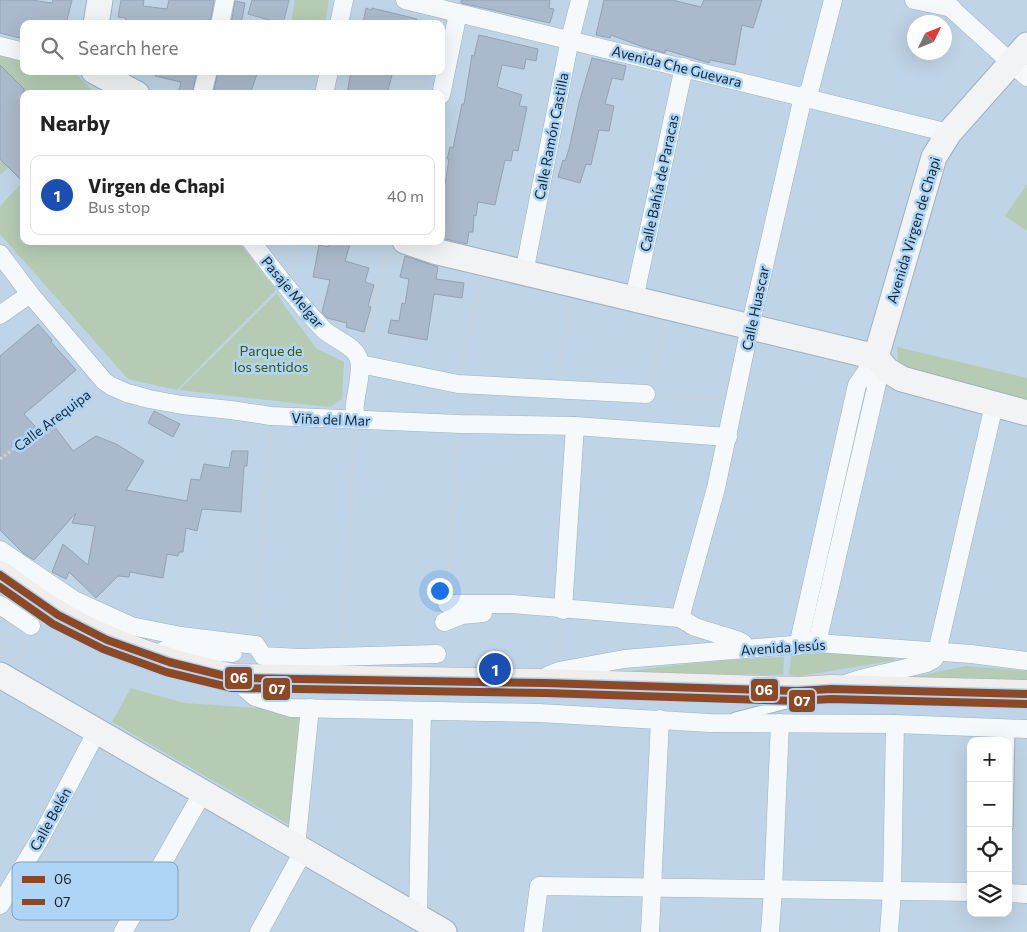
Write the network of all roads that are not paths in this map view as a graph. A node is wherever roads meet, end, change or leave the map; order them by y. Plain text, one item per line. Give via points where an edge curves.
1 (100, 0) edge
2 (226, 0) edge
3 (344, 0) edge
4 (405, 0) edge
5 (580, 0) edge
6 (833, 0) edge
7 (914, 0) edge
8 (947, 4) edge
9 (458, 13) junction
10 (97, 20) edge
11 (221, 20) edge
12 (340, 20) edge
13 (570, 39) junction
14 (0, 46) edge
15 (20, 51) edge
16 (1022, 61) edge
17 (684, 68) junction
18 (207, 75) edge
19 (328, 75) edge
20 (107, 81) edge
21 (128, 90) edge
22 (203, 90) edge
23 (325, 90) edge
24 (442, 90) edge
25 (803, 97) junction
26 (948, 133) junction
27 (254, 245) edge
28 (415, 245) edge
29 (0, 254) edge
30 (524, 273) junction
31 (30, 294) junction
32 (634, 299) junction
33 (0, 315) edge
34 (750, 327) junction
35 (876, 357) junction
36 (360, 364) junction
37 (646, 394) road end
38 (994, 404) junction
39 (1027, 413) edge
40 (356, 419) junction
41 (575, 426) junction
42 (728, 437) junction
43 (0, 557) edge
44 (447, 604) road end
45 (512, 604) junction
46 (0, 605) edge
47 (71, 610) junction
48 (563, 610) junction
49 (680, 618) junction
50 (444, 622) dead end
51 (31, 626) road end
52 (817, 643) junction
53 (798, 646) junction
54 (744, 649) junction
55 (260, 650) junction
56 (937, 652) junction
57 (437, 654) dead end
58 (151, 657) junction
59 (1027, 661) edge
60 (3, 677) edge
61 (552, 677) junction
62 (232, 678) junction
63 (831, 689) junction
64 (797, 691) junction
65 (1027, 694) edge
66 (310, 708) junction
67 (422, 711) junction
68 (660, 719) junction
69 (710, 723) junction
70 (780, 723) junction
71 (895, 724) junction
72 (1021, 726) edge
73 (97, 731) junction
74 (203, 792) junction
75 (1012, 796) edge
76 (300, 849) junction
77 (26, 862) edge
78 (163, 862) edge
79 (12, 885) edge
80 (652, 888) junction
81 (773, 890) junction
82 (892, 892) junction
83 (967, 892) edge
84 (1012, 893) edge
85 (1027, 894) edge
86 (0, 905) edge
87 (418, 916) junction
88 (130, 920) edge
89 (123, 932) edge
90 (259, 932) edge
91 (444, 932) edge
92 (533, 932) edge
93 (650, 932) edge
94 (770, 932) edge
95 (889, 932) edge

1 - 10 street
2 - 11 street
3 - 12 street
4 - 9 street, Avenida Che Guevara
5 - 13 street, Calle Ramón Castilla
6 - 25 street, Calle Huascar via 810,89
7 - 8 street
8 - 16 street
9 - 13 street, Avenida Che Guevara
9 - 24 street
13 - 17 street, Avenida Che Guevara
13 - 30 street, Calle Ramón Castilla
14 - 15 street
16 - 26 street, Avenida Virgen de Chapi
17 - 25 street, Avenida Che Guevara
17 - 32 street, Calle Bahía de Paracas
18 - 22 street
19 - 23 street
20 - 21 street
25 - 26 street, Avenida Che Guevara
25 - 34 street, Calle Huascar
26 - 35 street, Avenida Virgen de Chapi via 934,157
27 - 36 street, Pasaje Melgar via 309,315 329,334 351,348 358,355
28 - 30 street
29 - 31 street, Viña del Mar
30 - 32 street
31 - 33 street
31 - 40 street, Viña del Mar via 104,381 127,393 182,405 271,416
32 - 34 street
34 - 35 street
34 - 42 street, Calle Huascar
35 - 38 street via 887,370 902,379
35 - 52 street, Avenida Virgen de Chapi via 878,379
35 - 53 street, Avenida Virgen de Chapi via 857,385
36 - 37 street via 458,384
36 - 40 street via 354,406
38 - 39 street
38 - 56 street
40 - 41 street, Viña del Mar
41 - 42 street, Viña del Mar
41 - 48 street
42 - 49 street, Calle Huascar
43 - 47 main road via 40,604
44 - 45 street
45 - 48 street
45 - 50 street
46 - 51 street
47 - 55 street via 131,626
47 - 58 main road via 101,638
48 - 49 street
49 - 54 street via 695,627 737,640 743,643
52 - 53 street, Avenida Jesús
52 - 56 street, Avenida Jesús
53 - 54 street, Avenida Jesús
54 - 61 street, Avenida Jesús via 624,659
55 - 57 street via 299,658
55 - 58 street via 169,648
56 - 59 street, Avenida Jesús
56 - 63 street via 928,663
58 - 62 main road
60 - 73 street
61 - 62 main road
61 - 64 main road
62 - 66 street via 255,697 291,708
63 - 64 main road
63 - 65 main road
64 - 69 lane via 787,704
66 - 67 street
66 - 76 street
67 - 68 street
67 - 87 street
68 - 69 street
68 - 80 street
69 - 70 street
70 - 71 street
70 - 81 street
71 - 72 street
71 - 82 street
72 - 75 lane
73 - 74 street
73 - 77 street, Calle Belén
74 - 76 street
74 - 78 street
76 - 87 street
76 - 90 street
79 - 86 street, Calle Belén
80 - 81 street
80 - 92 street via 539,886
80 - 93 street
81 - 82 street
81 - 94 street
82 - 83 street
82 - 95 street
84 - 85 street
87 - 91 street
88 - 89 street

